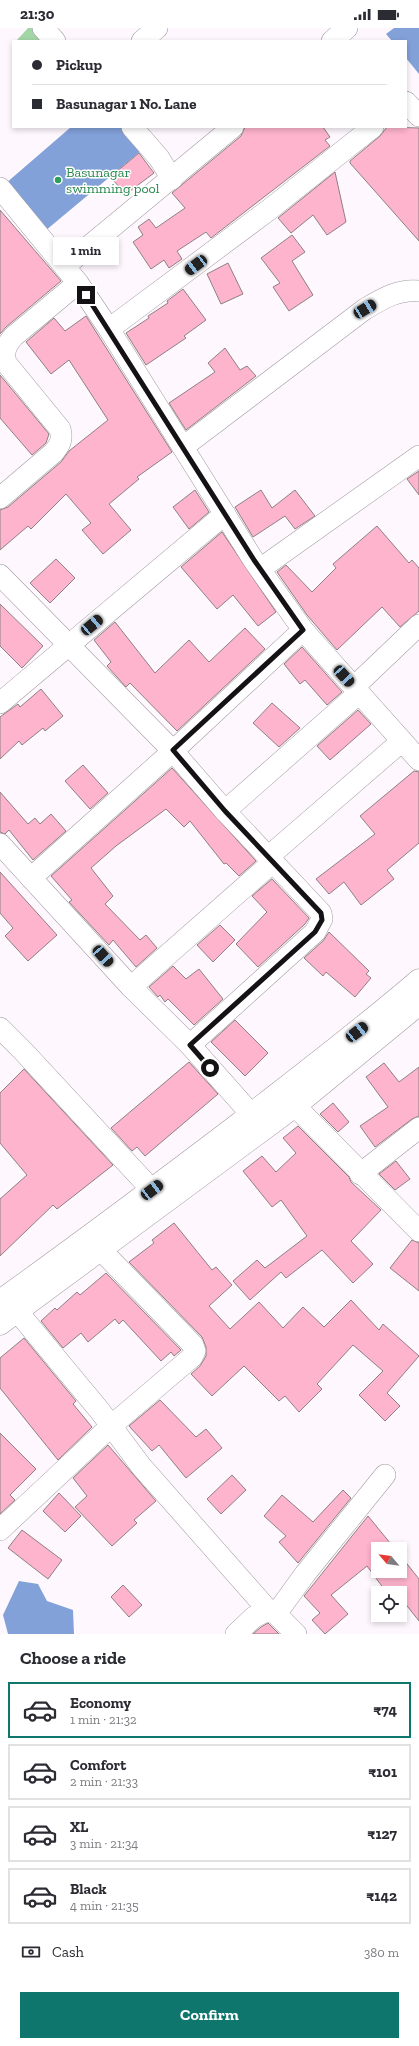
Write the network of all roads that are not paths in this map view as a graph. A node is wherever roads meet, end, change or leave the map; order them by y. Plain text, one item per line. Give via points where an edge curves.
1 (43, 28) edge
2 (157, 28) edge
3 (347, 28) edge
4 (54, 40) edge
5 (143, 40) edge
6 (333, 40) edge
7 (419, 91) edge
8 (407, 100) edge
9 (407, 102) edge
10 (419, 116) edge
11 (133, 128) edge
12 (232, 128) edge
13 (372, 128) edge
14 (172, 179) junction
15 (2, 194) edge
16 (65, 266) junction
17 (78, 283) junction
18 (419, 291) edge
19 (109, 329) junction
20 (183, 447) junction
21 (419, 456) edge
22 (0, 498) edge
23 (224, 514) junction
24 (260, 569) junction
25 (0, 575) edge
26 (419, 625) edge
27 (303, 630) junction
28 (68, 646) junction
29 (357, 690) junction
30 (0, 703) edge
31 (402, 741) junction
32 (173, 750) junction
33 (419, 760) edge
34 (225, 811) junction
35 (0, 844) edge
36 (270, 859) junction
37 (31, 878) junction
38 (419, 980) edge
39 (131, 987) junction
40 (419, 1004) edge
41 (0, 1028) edge
42 (190, 1045) junction
43 (295, 1106) junction
44 (251, 1114) junction
45 (419, 1128) edge
46 (360, 1174) junction
47 (152, 1190) junction
48 (419, 1231) edge
49 (100, 1249) junction
50 (6, 1301) edge
51 (0, 1324) edge
52 (111, 1426) junction
53 (385, 1475) dead end
54 (0, 1530) edge
55 (272, 1612) junction
56 (236, 1634) edge
57 (296, 1634) edge

1 - 4 street
2 - 5 street
3 - 6 street
7 - 8 street
9 - 10 street
11 - 14 street via 159,158
12 - 14 street
13 - 19 street via 270,209
14 - 16 street
15 - 16 street
16 - 17 street
17 - 19 street
17 - 22 street via 7,344 4,353 6,363 60,430 62,437 53,453
18 - 20 street via 397,292 365,309
19 - 20 street
20 - 23 street
21 - 24 street
23 - 24 street
23 - 28 street
24 - 27 street
25 - 28 street
26 - 29 street
27 - 29 street
27 - 32 street
28 - 30 street
28 - 32 street
29 - 31 street
29 - 34 street
31 - 33 street
31 - 36 street
32 - 34 street
32 - 37 street
34 - 36 street
35 - 37 street
36 - 39 street
36 - 42 street via 321,913 322,920 315,932
37 - 39 street
38 - 44 main road via 369,1023
39 - 42 street
40 - 43 main road
41 - 47 street
42 - 44 street
43 - 46 street
43 - 49 main road
44 - 47 main road
45 - 46 street
46 - 48 street
47 - 50 main road
49 - 50 main road
49 - 52 street via 193,1345 195,1351 192,1357
50 - 51 main road
50 - 52 street
52 - 54 street
52 - 55 street via 141,1466
53 - 55 street
55 - 56 street via 254,1617
55 - 57 street

